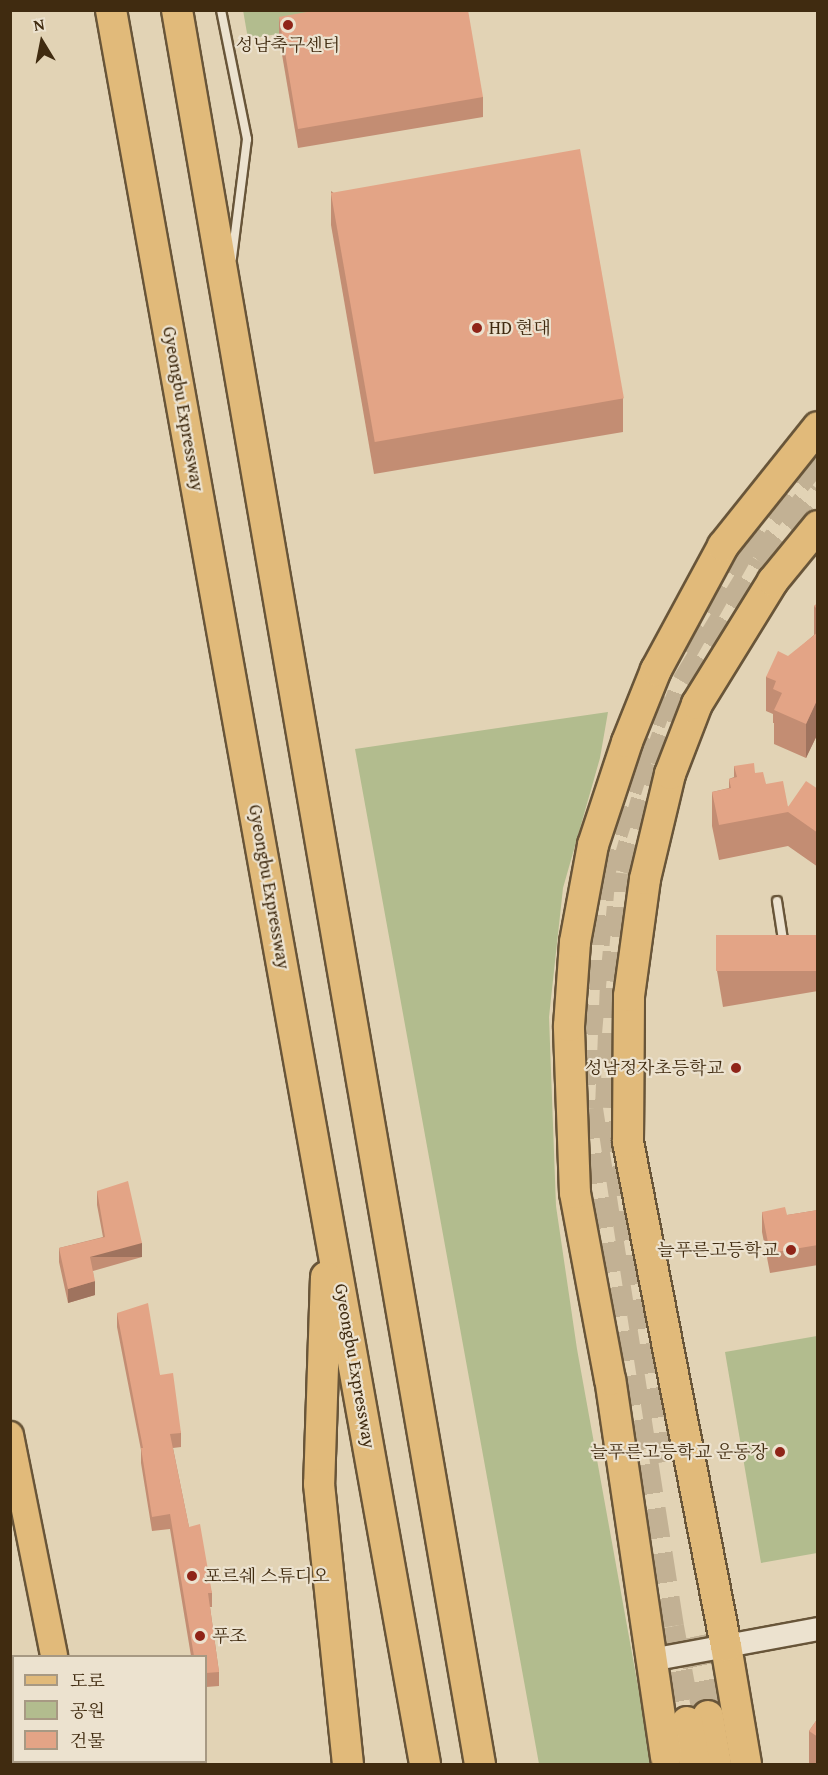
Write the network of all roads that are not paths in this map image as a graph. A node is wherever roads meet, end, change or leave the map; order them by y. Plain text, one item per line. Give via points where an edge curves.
1 (111, 10) edge
2 (177, 10) edge
3 (221, 10) edge
4 (227, 300) junction
5 (818, 427) edge
6 (818, 526) edge
7 (777, 901) dead end
8 (795, 944) edge
9 (784, 946) junction
10 (774, 947) edge
11 (328, 1218) junction
12 (10, 1435) edge
13 (818, 1629) edge
14 (726, 1646) junction
15 (54, 1655) edge
16 (651, 1660) junction
17 (667, 1761) edge
18 (348, 1764) edge
19 (425, 1764) edge
20 (480, 1764) edge
21 (695, 1764) edge
22 (717, 1764) edge
23 (746, 1764) edge

1 - 11 highway, Gyeongbu Expressway
2 - 4 highway
3 - 4 lane via 247,139
4 - 20 highway
5 - 16 highway via 723,546 656,670 593,845 575,942 569,1026 575,1193 610,1380
6 - 14 highway via 773,581 697,704 670,774 647,869 629,996 628,1142
7 - 9 lane
8 - 9 lane
9 - 10 lane
11 - 18 highway via 320,1484
11 - 19 highway, Gyeongbu Expressway
12 - 15 main road
13 - 14 street
14 - 16 street
14 - 23 highway
16 - 17 highway
21 - 22 highway via 698,1719

